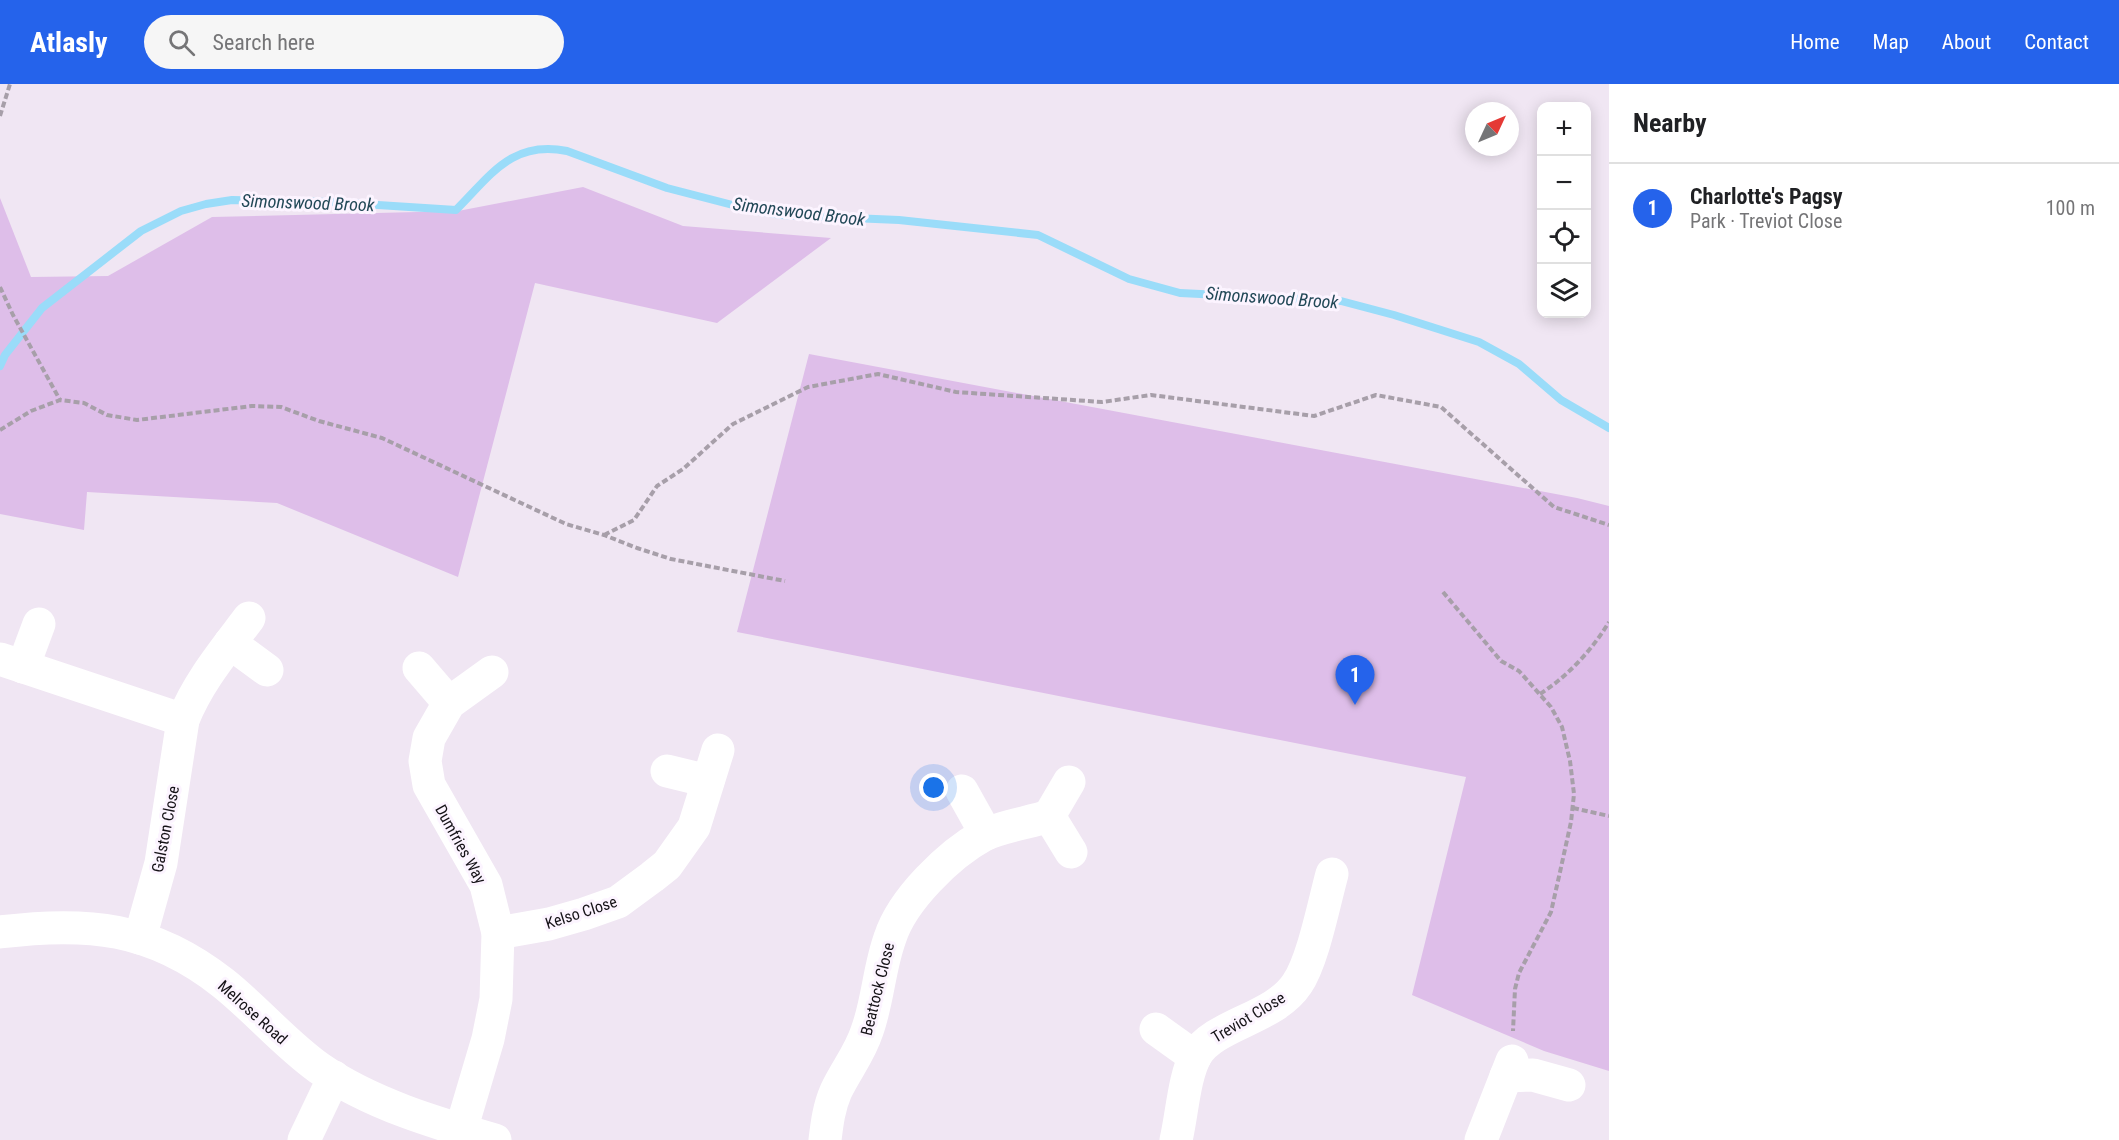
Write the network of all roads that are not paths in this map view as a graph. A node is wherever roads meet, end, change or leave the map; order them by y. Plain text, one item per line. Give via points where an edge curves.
1 (39, 624) dead end
2 (11, 663) edge
3 (419, 668) dead end
4 (267, 670) dead end
5 (492, 672) dead end
6 (449, 703) junction
7 (183, 720) junction
8 (718, 750) dead end
9 (667, 771) dead end
10 (708, 781) junction
11 (1069, 782) dead end
12 (962, 791) dead end
13 (1049, 816) junction
14 (986, 834) junction
15 (1071, 852) dead end
16 (1332, 874) dead end
17 (0, 932) edge
18 (498, 933) junction
19 (140, 938) junction
20 (1156, 1029) dead end
21 (1195, 1057) junction
22 (334, 1077) junction
23 (1569, 1085) dead end
24 (461, 1130) junction
25 (304, 1140) edge
26 (495, 1140) edge
27 (825, 1140) edge
28 (1176, 1140) edge
29 (1481, 1140) edge

1 - 2 street
2 - 7 street
3 - 6 street
4 - 7 street, Galston Close via 240,631 196,691
5 - 6 street, Dumfries Way
6 - 18 street, Dumfries Way via 429,738 425,761 429,785 486,885
7 - 19 street, Galston Close via 160,863
8 - 10 street, Kelso Close
9 - 10 street
10 - 18 street, Kelso Close via 694,827 667,865 618,902 549,924
11 - 13 street
12 - 14 street
13 - 14 street, Beattock Close
13 - 15 street
14 - 27 street, Beattock Close via 966,846 916,892 902,912 890,935 862,1046 835,1094
16 - 21 street, Treviot Close via 1298,984 1276,1005 1211,1039
17 - 19 street, Melrose Road via 75,926
18 - 24 street, Dumfries Way via 496,999
19 - 22 street, Melrose Road via 180,955 223,983 300,1053
20 - 21 street, Treviot Close
21 - 28 street, Treviot Close
22 - 24 street, Melrose Road via 405,1111
22 - 25 street
23 - 29 street via 1509,1069
24 - 26 street, Melrose Road

